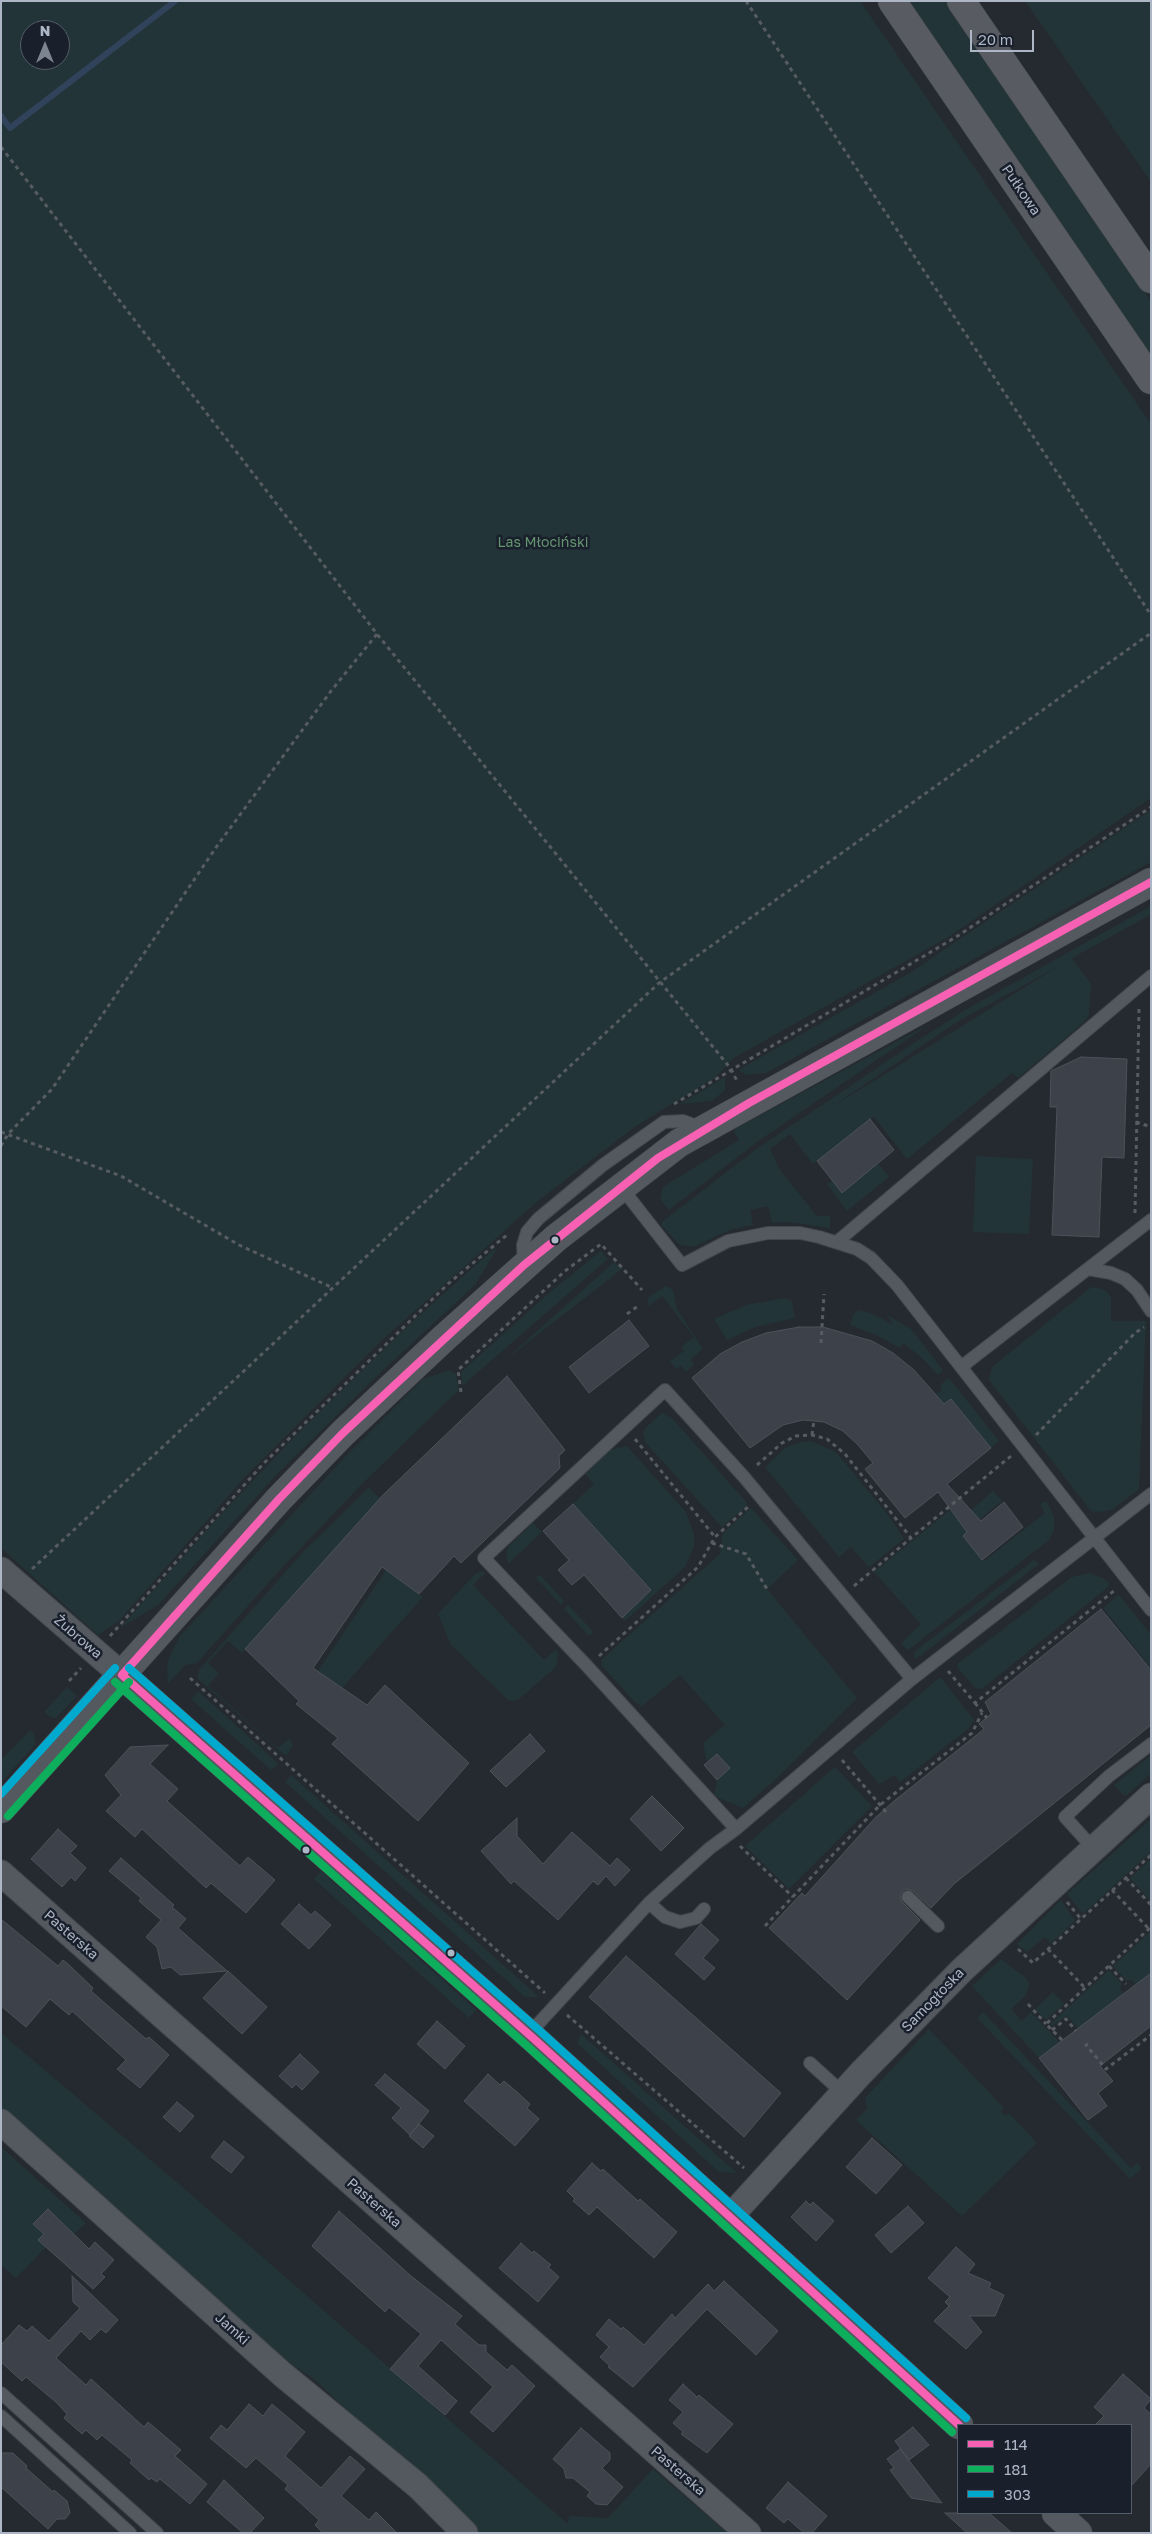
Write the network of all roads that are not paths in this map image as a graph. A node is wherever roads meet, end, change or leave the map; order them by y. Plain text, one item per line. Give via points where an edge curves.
1 (892, 1) edge
2 (961, 1) edge
3 (1151, 278) edge
4 (1151, 380) edge
5 (1151, 882) edge
6 (1151, 976) edge
7 (704, 1128) junction
8 (621, 1187) junction
9 (1151, 1220) edge
10 (838, 1241) junction
11 (524, 1265) junction
12 (1088, 1269) junction
13 (1151, 1311) edge
14 (961, 1367) junction
15 (1151, 1494) edge
16 (1095, 1538) junction
17 (9, 1577) edge
18 (1151, 1610) edge
19 (122, 1675) junction
20 (912, 1679) junction
21 (1151, 1744) edge
22 (1151, 1796) edge
23 (1, 1809) edge
24 (736, 1829) junction
25 (1093, 1848) junction
26 (1, 1873) edge
27 (908, 1897) dead end
28 (650, 1903) junction
29 (704, 1909) dead end
30 (938, 1926) dead end
31 (533, 2038) junction
32 (810, 2063) dead end
33 (844, 2094) junction
34 (1, 2122) edge
35 (729, 2218) junction
36 (1, 2393) edge
37 (1, 2416) edge
38 (958, 2424) edge
39 (1057, 2514) edge
40 (130, 2533) edge
41 (157, 2533) edge
42 (465, 2533) edge
43 (748, 2533) edge
44 (1078, 2533) edge

1 - 4 highway, Pułkowa
2 - 3 highway
5 - 7 street
6 - 10 lane
7 - 8 street
7 - 11 lane via 683,1120 664,1122 603,1165 527,1232 523,1245
8 - 10 lane via 682,1265 728,1241 757,1234 800,1233
8 - 11 street
9 - 12 lane
10 - 14 lane via 857,1249 882,1268
11 - 19 street via 343,1433 279,1499
12 - 13 lane via 1125,1279
12 - 14 lane
14 - 16 lane
15 - 16 lane
16 - 18 lane
16 - 20 lane
17 - 19 street, Żubrowa
19 - 23 street
19 - 31 street, Żubrowa
20 - 24 lane
20 - 24 lane via 760,1497 665,1390 484,1558
21 - 25 lane via 1109,1776 1065,1817
22 - 25 street, Samogłoska
24 - 28 lane via 710,1848
25 - 33 street, Samogłoska via 962,1970
26 - 43 street, Pasterska
27 - 30 lane
28 - 29 lane via 665,1917 680,1922 696,1918
28 - 31 lane via 538,2024
31 - 35 street, Żubrowa
32 - 33 lane
33 - 35 street, Samogłoska
34 - 42 street, Jamki via 282,2374 418,2486
35 - 38 street, Żubrowa
36 - 41 lane
37 - 40 lane
39 - 44 street

